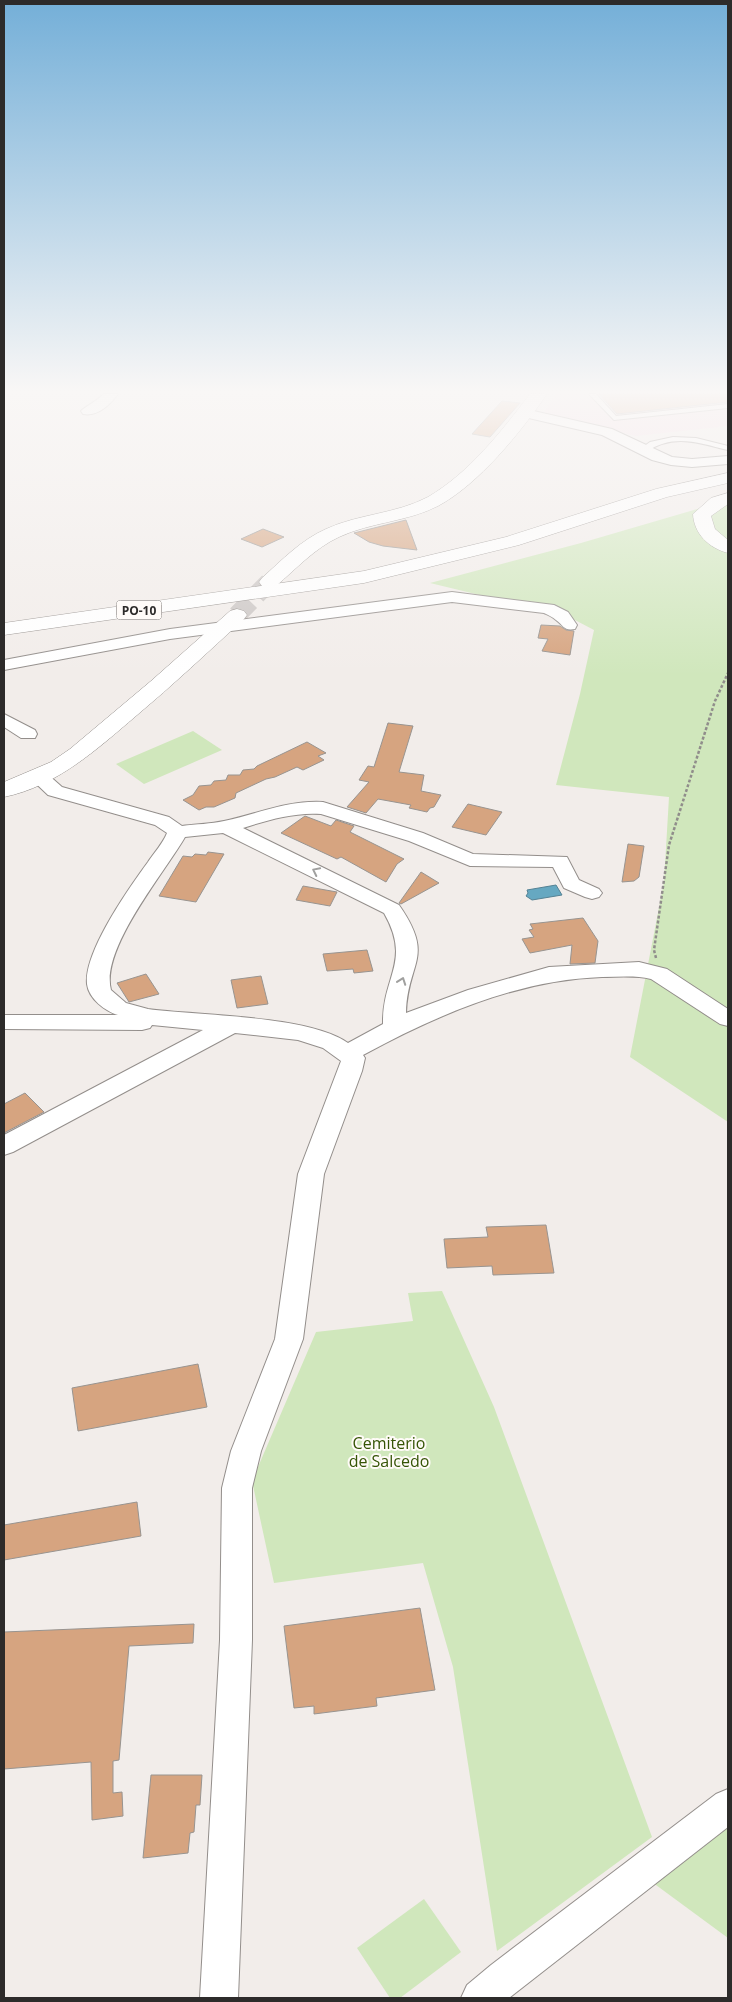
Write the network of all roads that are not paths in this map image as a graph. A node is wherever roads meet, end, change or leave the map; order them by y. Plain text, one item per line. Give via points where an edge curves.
1 (451, 487) edge
2 (687, 487) edge
3 (728, 488) edge
4 (728, 498) edge
5 (728, 547) edge
6 (272, 587) junction
7 (195, 611) junction
8 (4, 613) edge
9 (229, 622) junction
10 (569, 625) dead end
11 (4, 629) edge
12 (4, 638) edge
13 (4, 644) edge
14 (4, 665) edge
15 (4, 719) edge
16 (28, 734) dead end
17 (38, 776) junction
18 (4, 790) edge
19 (226, 827) junction
20 (177, 832) junction
21 (592, 893) dead end
22 (165, 1019) junction
23 (728, 1019) edge
24 (4, 1022) edge
25 (232, 1025) junction
26 (395, 1028) junction
27 (348, 1052) junction
28 (4, 1146) edge
29 (728, 1806) edge
30 (219, 1998) edge
31 (480, 1998) edge

1 - 6 main road via 421,507 340,529 307,549
2 - 6 main road, PO-10 via 428,563 364,577
3 - 7 main road, PO-10 via 671,500 438,571 339,591
4 - 5 main road via 702,514 702,522 710,535
6 - 8 main road
6 - 11 main road, PO-10
7 - 12 main road, PO-10
7 - 13 main road
9 - 10 street via 452,597 548,609 562,616
9 - 14 street
9 - 17 main road via 78,754
15 - 16 street
17 - 18 main road
17 - 20 street via 56,791 162,821
19 - 20 street
19 - 21 street via 264,815 309,807 323,808 416,836 470,860 560,861 572,884
26 -> 19 street via 392,1011 408,965 409,948 404,926 392,909
20 - 22 street via 115,928 105,952 100,980 101,992 117,1008
22 - 24 street via 141,1023
22 - 25 street
23 - 26 street via 659,974 639,969 611,969 549,974 476,995
25 - 27 street via 302,1035 334,1044
25 - 28 street
26 - 27 street
27 - 30 street via 353,1058 350,1071 311,1174 289,1339 246,1451 237,1488 236,1640
29 - 31 street

